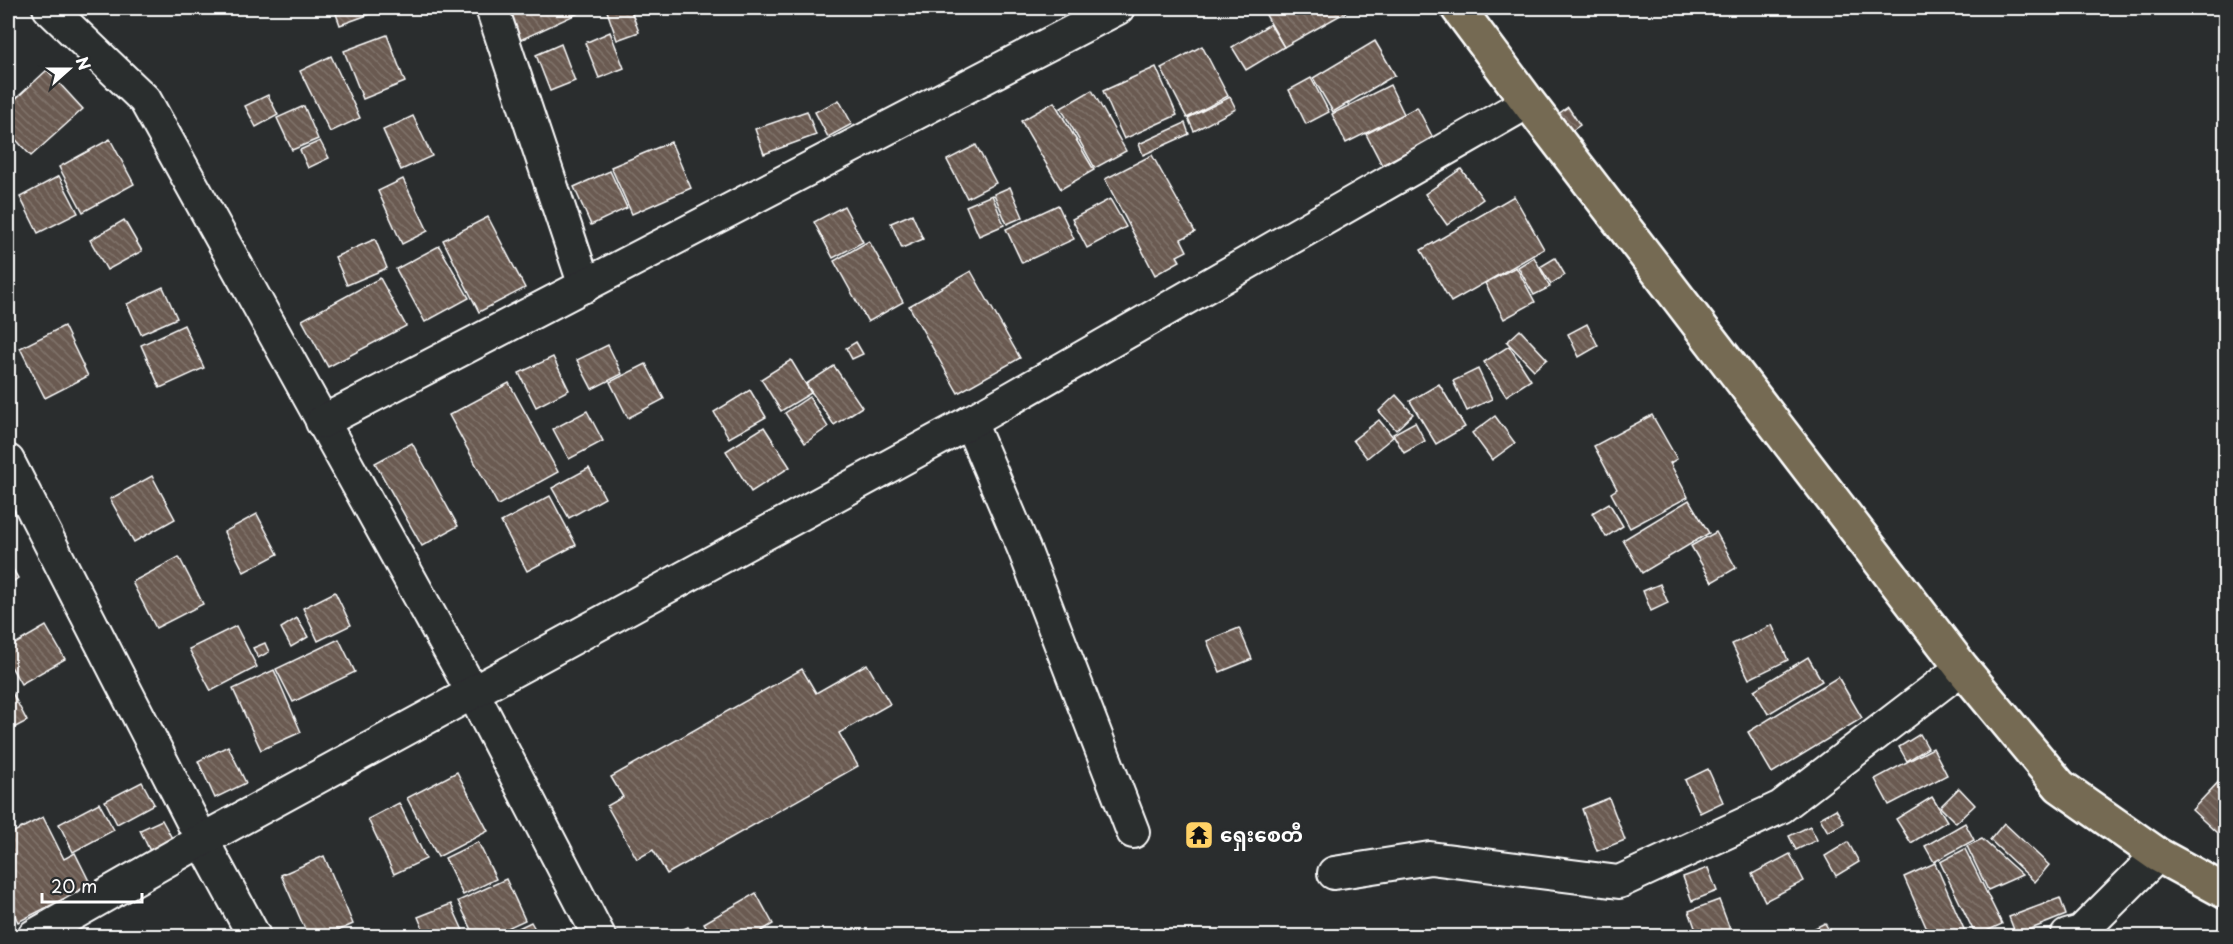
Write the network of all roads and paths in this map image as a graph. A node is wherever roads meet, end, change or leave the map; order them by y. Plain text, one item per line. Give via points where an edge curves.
1 (49, 8) edge
2 (492, 8) edge
3 (1118, 8) edge
4 (1458, 8) edge
5 (1528, 102) junction
6 (585, 286) junction
7 (322, 422) junction
8 (970, 422) junction
9 (8, 462) edge
10 (1962, 668) junction
11 (473, 693) junction
12 (1133, 832) dead end
13 (202, 840) junction
14 (2158, 855) junction
15 (1334, 873) dead end
16 (2226, 892) edge
17 (34, 936) edge
18 (254, 936) edge
19 (599, 936) edge
20 (2067, 936) edge

1 - 7 street via 145,100
2 - 6 street
3 - 6 street
4 - 5 highway
5 - 8 street
5 - 10 highway
6 - 7 street
7 - 11 street
8 - 11 street
8 - 12 street via 1024,549
9 - 13 street
10 - 14 highway via 2060,786
10 - 15 street via 1780,807 1619,882 1430,858
11 - 13 street
11 - 19 street
13 - 17 street
13 - 18 street
14 - 16 highway
14 - 20 street via 2081,932

